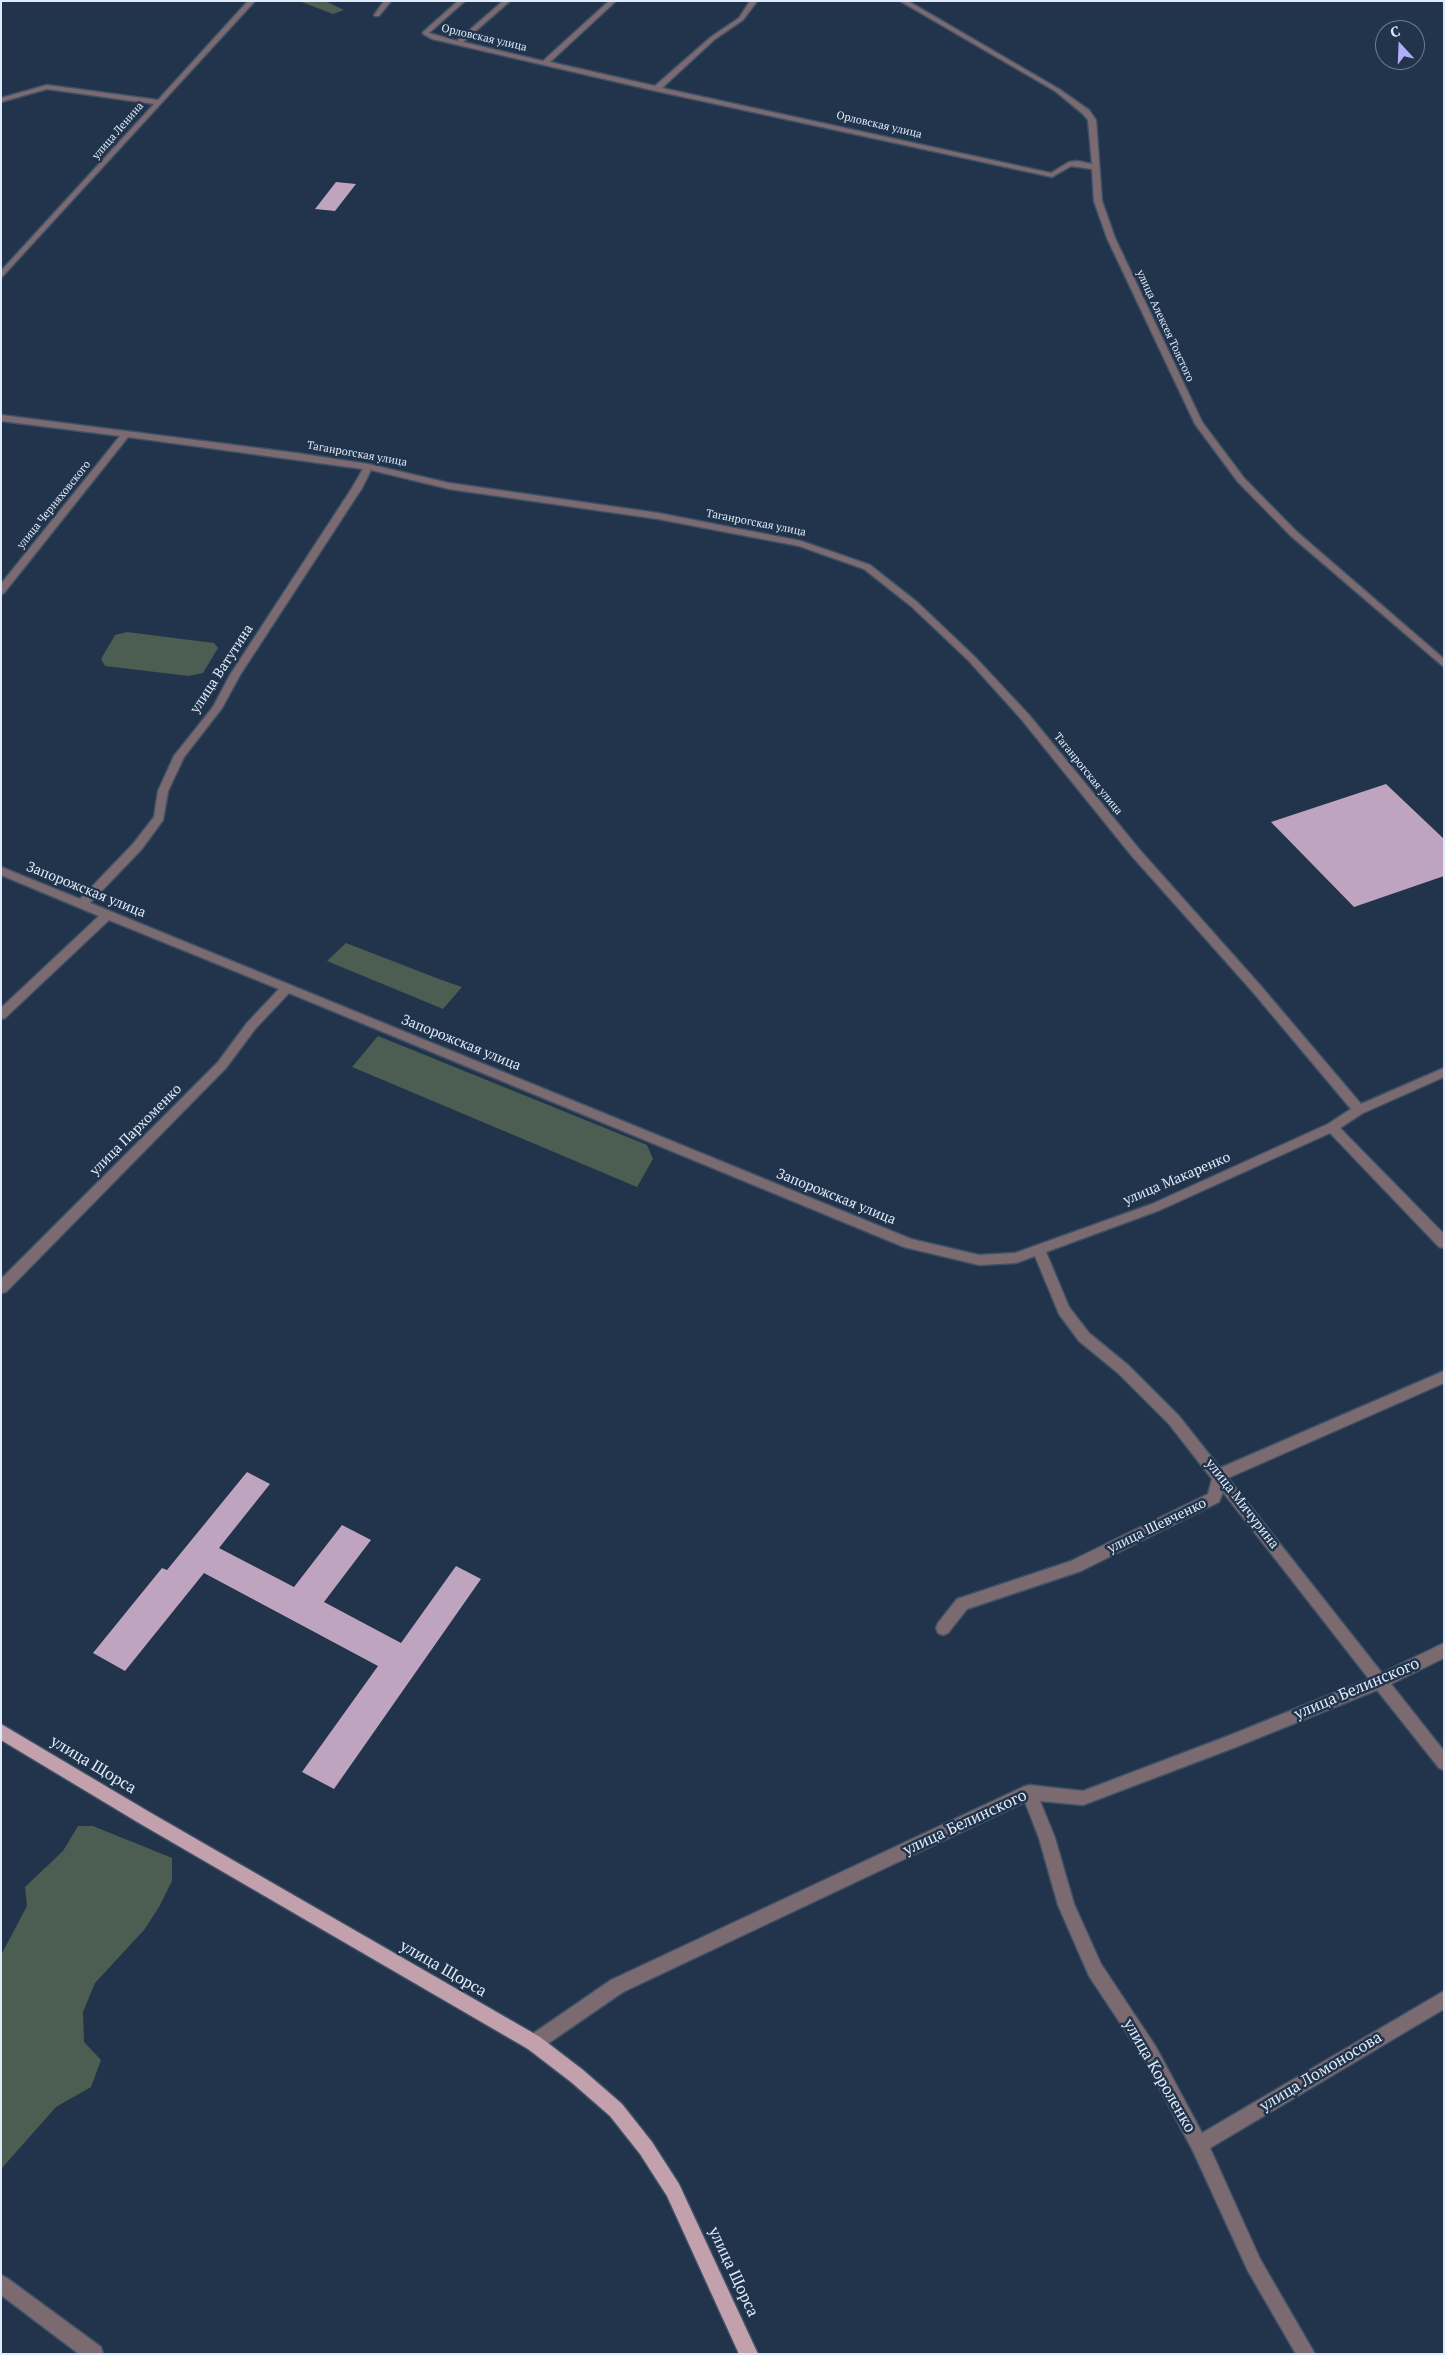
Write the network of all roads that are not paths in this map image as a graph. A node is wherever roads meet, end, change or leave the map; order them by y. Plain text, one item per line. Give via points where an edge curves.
1 (252, 1) edge
2 (388, 1) edge
3 (462, 1) edge
4 (507, 1) edge
5 (613, 1) edge
6 (754, 1) edge
7 (903, 1) edge
8 (377, 15) dead end
9 (458, 43) junction
10 (545, 63) junction
11 (656, 89) junction
12 (1, 100) edge
13 (158, 102) junction
14 (1094, 167) junction
15 (1, 276) edge
16 (1, 418) edge
17 (126, 434) junction
18 (368, 467) junction
19 (1, 591) edge
20 (1444, 664) edge
21 (1, 872) edge
22 (82, 904) junction
23 (106, 915) junction
24 (287, 988) junction
25 (1, 1014) edge
26 (1444, 1072) edge
27 (1359, 1110) junction
28 (1332, 1127) junction
29 (909, 1243) joint
30 (1444, 1243) edge
31 (1039, 1251) junction
32 (1, 1288) edge
33 (1444, 1377) edge
34 (1220, 1475) junction
35 (943, 1628) dead end
36 (1444, 1650) edge
37 (1380, 1682) junction
38 (1, 1732) edge
39 (1444, 1764) edge
40 (1029, 1792) junction
41 (1444, 1999) edge
42 (534, 2044) junction
43 (1199, 2145) junction
44 (1, 2284) edge
45 (94, 2354) edge
46 (749, 2354) edge
47 (1306, 2354) edge

1 - 13 street, улица Ленина
2 - 8 street
3 - 9 street, Орловская улица via 425,33
4 - 9 street
5 - 10 street
6 - 11 street via 741,19 713,38
7 - 14 street, улица Алексея Толстого via 1077,104 1092,120
9 - 10 street, Орловская улица
10 - 11 street, Орловская улица
11 - 14 street, Орловская улица via 1052,175 1069,164
12 - 13 street via 47,87
13 - 15 street, улица Ленина
14 - 20 street, улица Алексея Толстого via 1096,193 1111,238 1198,422 1241,480 1294,534
16 - 17 street, Таганрогская улица
17 - 18 street, Таганрогская улица
17 - 19 street, улица Черняховского
18 - 22 street, улица Ватутина via 217,708 179,756 163,791 159,818 137,848
18 - 27 street, Таганрогская улица via 449,486 658,516 801,544 867,567 922,611 1026,718 1135,852
21 - 22 street, Запорожская улица
22 - 23 street, Запорожская улица
23 - 24 street, Запорожская улица
23 - 25 street
24 - 29 street, Запорожская улица
24 - 32 street, улица Пархоменко via 222,1065
26 - 27 street, улица Макаренко
27 - 28 street, улица Макаренко
28 - 30 street
28 - 31 street, улица Макаренко via 1156,1207
29 - 31 street, улица Макаренко via 979,1260 1016,1258
31 - 34 street, улица Мичурина via 1064,1310 1084,1337 1123,1369 1174,1420
33 - 34 street
34 - 35 street, улица Шевченко via 1214,1498 1076,1566 962,1604
34 - 37 street, улица Мичурина
36 - 37 street, улица Белинского
37 - 39 street, улица Мичурина
37 - 40 street, улица Белинского via 1083,1798
38 - 42 main road, улица Щорса
40 - 42 street, улица Белинского via 617,1986
40 - 43 street, улица Короленко via 1047,1838 1066,1905 1094,1970 1150,2053
41 - 43 street, улица Ломоносова
42 - 46 main road, улица Щорса via 616,2110 646,2148 673,2190
43 - 47 street, улица Короленко via 1254,2265
44 - 45 street

